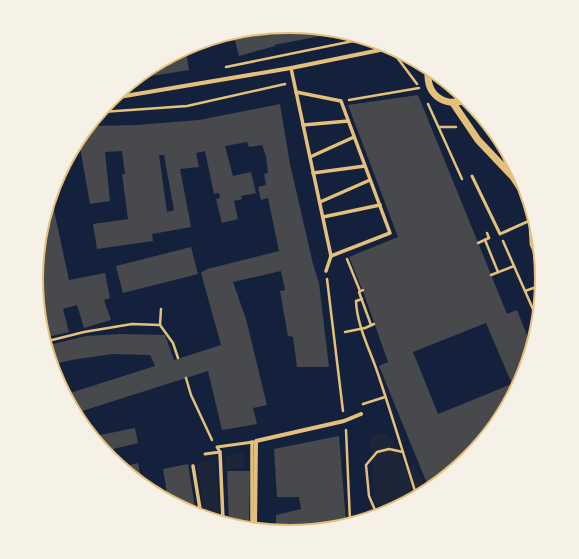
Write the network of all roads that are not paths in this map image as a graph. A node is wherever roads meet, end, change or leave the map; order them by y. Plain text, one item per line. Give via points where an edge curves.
1 (379, 50) edge
2 (291, 68) junction
3 (428, 76) edge
4 (296, 92) junction
5 (125, 96) edge
6 (460, 101) edge
7 (453, 103) junction
8 (348, 121) junction
9 (303, 125) junction
10 (354, 137) junction
11 (310, 156) junction
12 (365, 166) junction
13 (510, 167) edge
14 (313, 173) junction
15 (472, 176) dead end
16 (513, 177) junction
17 (370, 180) junction
18 (515, 180) edge
19 (320, 202) junction
20 (380, 205) junction
21 (323, 217) junction
22 (529, 221) edge
23 (331, 256) junction
24 (326, 271) road end
25 (361, 414) dead end
26 (254, 442) junction
27 (213, 443) road end
28 (217, 447) junction
29 (220, 452) junction
30 (206, 454) dead end
31 (193, 466) dead end
32 (200, 509) edge
33 (223, 517) edge
34 (252, 523) edge
35 (255, 524) edge

1 - 2 street
2 - 4 street
2 - 5 street
3 - 7 street via 428,82 436,96
4 - 8 street via 341,101
4 - 9 street
6 - 7 street
7 - 16 street via 478,140
8 - 9 street
8 - 10 street
9 - 11 street
10 - 11 street
10 - 12 street
11 - 14 street
12 - 14 street
12 - 17 street
13 - 16 street
14 - 19 street
15 - 22 lane via 500,234
16 - 18 street
17 - 19 street
17 - 20 street
19 - 21 street
20 - 21 street
20 - 23 street via 390,233
21 - 23 street
23 - 24 street
25 - 26 street via 344,421
26 - 28 lane
26 - 34 street
26 - 35 street
27 - 28 lane
28 - 29 lane
29 - 30 lane
29 - 33 street
31 - 32 street

